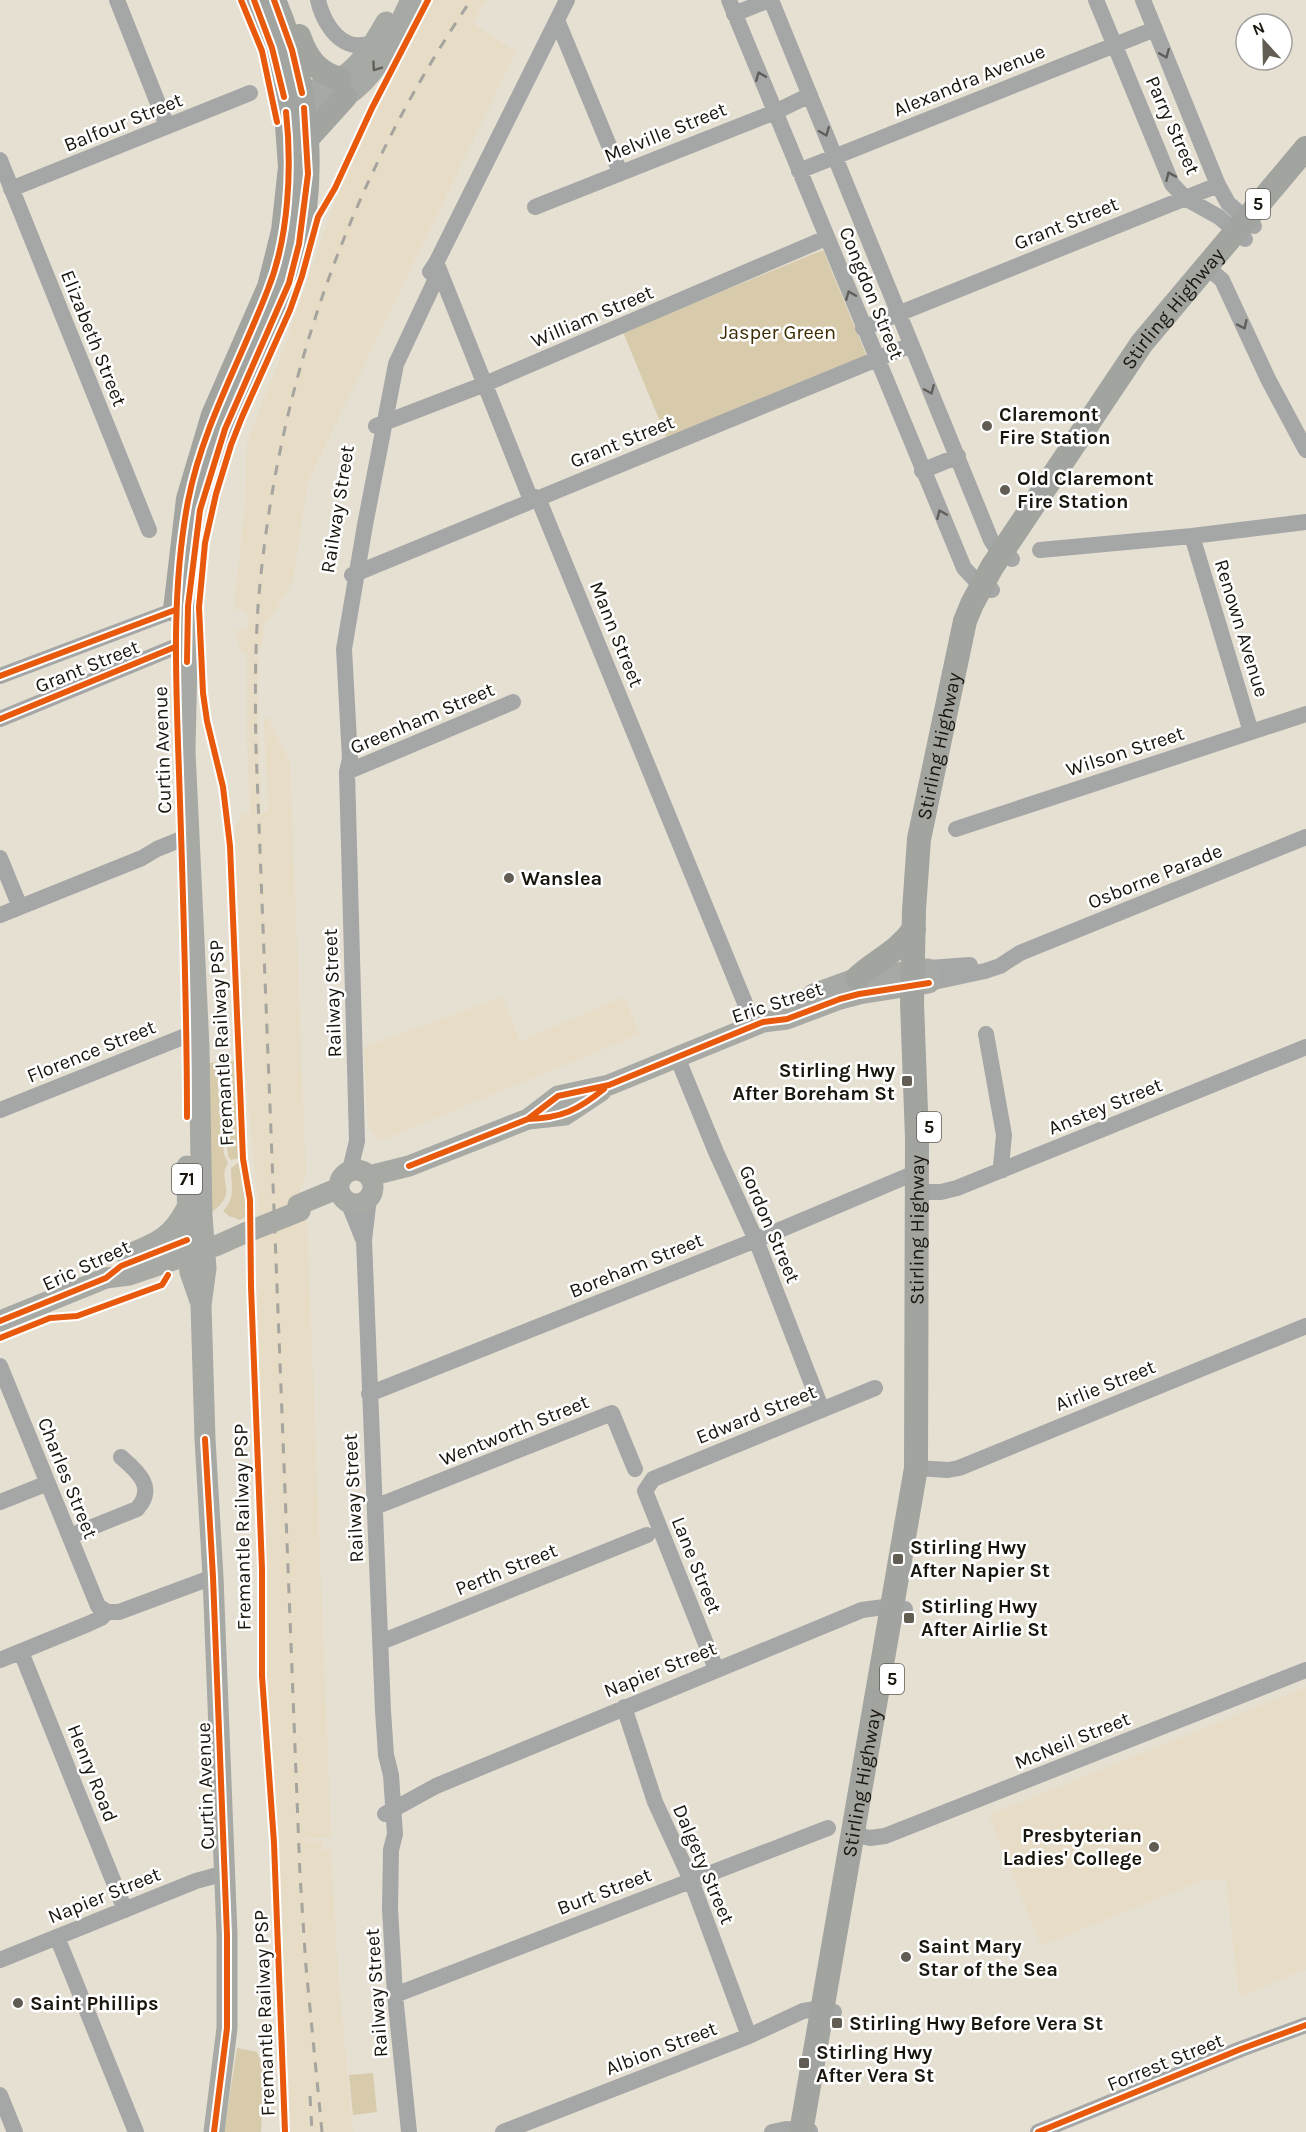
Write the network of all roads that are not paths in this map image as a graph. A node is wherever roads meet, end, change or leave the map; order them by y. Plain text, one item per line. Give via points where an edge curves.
1 (117, 0) edge
2 (254, 0) edge
3 (274, 0) edge
4 (280, 0) edge
5 (318, 0) edge
6 (398, 0) edge
7 (411, 0) edge
8 (567, 0) edge
9 (770, 0) edge
10 (1096, 0) edge
11 (1143, 0) edge
12 (731, 7) edge
13 (557, 20) junction
14 (391, 26) junction
15 (1155, 29) junction
16 (374, 43) junction
17 (1115, 44) junction
18 (342, 88) junction
19 (250, 93) dead end
20 (810, 95) junction
21 (294, 103) junction
22 (775, 112) junction
23 (167, 126) junction
24 (308, 139) junction
25 (1306, 148) edge
26 (835, 156) junction
27 (0, 160) edge
28 (1306, 167) edge
29 (799, 171) junction
30 (620, 172) junction
31 (1218, 185) junction
32 (11, 189) junction
33 (1185, 198) junction
34 (536, 207) dead end
35 (1245, 229) junction
36 (826, 238) junction
37 (436, 263) junction
38 (1215, 274) junction
39 (899, 313) junction
40 (863, 328) junction
41 (911, 345) junction
42 (876, 359) junction
43 (485, 384) junction
44 (377, 426) junction
45 (1306, 450) edge
46 (958, 456) junction
47 (922, 471) junction
48 (538, 498) junction
49 (1306, 522) edge
50 (149, 530) dead end
51 (1192, 536) junction
52 (1040, 550) dead end
53 (1007, 556) junction
54 (353, 574) junction
55 (987, 587) junction
56 (181, 609) junction
57 (181, 645) junction
58 (0, 676) edge
59 (513, 702) dead end
60 (1306, 714) edge
61 (0, 719) edge
62 (1251, 732) junction
63 (347, 772) junction
64 (956, 829) dead end
65 (1306, 837) edge
66 (185, 842) junction
67 (0, 858) edge
68 (20, 907) junction
69 (0, 915) edge
70 (914, 929) junction
71 (921, 977) junction
72 (856, 978) junction
73 (758, 1023) junction
74 (192, 1033) junction
75 (986, 1034) dead end
76 (1306, 1047) edge
77 (677, 1057) junction
78 (0, 1110) edge
79 (1004, 1135) junction
80 (1030, 1159) junction
81 (1003, 1170) junction
82 (365, 1180) junction
83 (917, 1184) junction
84 (342, 1195) junction
85 (186, 1209) junction
86 (364, 1240) junction
87 (756, 1240) junction
88 (195, 1245) junction
89 (128, 1263) junction
90 (106, 1278) junction
91 (0, 1321) edge
92 (1306, 1326) edge
93 (0, 1366) edge
94 (875, 1388) dead end
95 (369, 1394) junction
96 (822, 1410) junction
97 (121, 1456) dead end
98 (922, 1468) junction
99 (635, 1469) dead end
100 (653, 1479) joint
101 (48, 1483) junction
102 (0, 1502) edge
103 (375, 1507) junction
104 (647, 1535) dead end
105 (70, 1536) junction
106 (213, 1577) junction
107 (898, 1608) junction
108 (103, 1609) junction
109 (381, 1642) junction
110 (21, 1652) junction
111 (0, 1660) edge
112 (716, 1669) junction
113 (1306, 1670) edge
114 (624, 1707) junction
115 (388, 1807) junction
116 (828, 1828) dead end
117 (858, 1835) junction
118 (225, 1873) junction
119 (691, 1880) junction
120 (125, 1910) junction
121 (57, 1937) junction
122 (0, 1960) edge
123 (395, 1995) junction
124 (828, 2011) junction
125 (1306, 2025) edge
126 (749, 2036) junction
127 (0, 2095) edge
128 (807, 2131) edge
129 (15, 2132) edge
130 (136, 2132) edge
131 (214, 2132) edge
132 (409, 2132) edge
133 (503, 2132) edge
134 (772, 2132) edge
135 (1038, 2132) edge

1 - 23 street
2 - 21 highway, 71
3 - 21 highway, 71 via 292,50
4 - 18 highway via 291,13 312,63
5 - 16 street via 338,37 353,45
6 - 14 main road
7 - 14 main road
8 - 13 street, Railway Street
9 - 12 street
9 - 20 street, Congdon Street
10 - 17 street, Parry Street
11 - 15 street, Parry Street
22 -> 12 street, Congdon Street
13 - 30 street
13 - 37 street, Railway Street
14 - 16 main road
14 -> 18 main road via 372,73
15 - 17 street, Alexandra Avenue
15 -> 31 street, Parry Street
16 - 18 main road
17 - 26 street, Alexandra Avenue
33 -> 17 street, Parry Street via 1172,184
18 - 21 main road
18 - 24 highway
19 - 23 street, Balfour Street
20 - 22 street, Melville Street
20 -> 26 street, Congdon Street
21 - 24 highway, 71
21 - 56 highway, Curtin Avenue / 71 via 284,231 269,287 213,415 188,499
22 - 29 street, Congdon Street
22 - 30 street, Melville Street
23 - 32 street, Balfour Street
24 - 56 highway, Curtin Avenue / 71 via 299,244 289,283 225,429 200,510
25 - 35 highway, Stirling Highway / 5
26 - 29 street, Alexandra Avenue
26 - 39 street, Congdon Street
27 - 32 street, Elizabeth Street
28 - 35 highway, Stirling Highway / 5
29 - 36 street, Congdon Street
30 - 34 street, Melville Street
31 - 33 street, Grant Street
31 - 35 street, Parry Street
32 - 50 street, Elizabeth Street
33 - 35 street, Parry Street
33 - 39 street, Grant Street
35 - 38 highway, Stirling Highway / 5
35 - 53 highway, Stirling Highway / 5 via 1142,343
40 -> 36 street, Congdon Street
36 - 43 street, William Street
37 - 43 street, Mann Street
37 - 44 street, Railway Street via 434,283 396,364
38 -> 45 street via 1222,280
38 - 53 highway, Stirling Highway / 5 via 1145,360
39 - 40 street, Grant Street
39 - 41 street, Congdon Street
40 - 42 street, Congdon Street
41 - 42 street, Grant Street
41 -> 46 street, Congdon Street
42 - 47 street, Congdon Street
42 - 48 street, Grant Street
43 - 44 street, William Street
43 - 48 street, Mann Street via 529,495
44 - 54 street, Railway Street
46 - 47 street
46 - 53 street, Congdon Street via 991,540
55 -> 47 street, Congdon Street via 964,568
48 - 54 street, Grant Street
48 - 73 street, Mann Street
49 - 51 street
51 - 52 street
51 - 62 street, Renown Avenue
53 - 55 highway, Stirling Highway / 5
54 - 63 street, Railway Street via 336,654 339,759
55 - 70 highway, Stirling Highway / 5 via 965,621 930,782 919,838
55 - 71 highway, Stirling Highway / 5 via 935,825
56 - 57 main road, Curtin Avenue / 71
56 - 58 street, Grant Street
57 - 61 street, Grant Street
57 - 66 main road, Curtin Avenue / 71
59 - 63 street, Greenham Street
60 - 62 street, Wilson Street
62 - 64 street, Wilson Street
63 - 82 street, Railway Street via 357,1142
65 - 71 street, Osborne Parade via 1020,953 1000,966
66 - 68 street
66 - 74 main road, Curtin Avenue / 71
67 - 68 street
68 - 69 street
70 - 71 highway, Stirling Highway / 5
70 - 72 highway via 899,947
71 - 72 main road, Eric Street
71 - 73 main road, Eric Street via 840,999 787,1019
71 - 83 highway, Stirling Highway / 5
72 - 73 main road, Eric Street via 782,1006
73 - 77 main road, Eric Street
74 - 78 street, Florence Street
74 - 85 main road, Curtin Avenue / 71
74 - 88 main road, Curtin Avenue / 71
75 - 79 street
76 - 80 street, Anstey Street
77 - 82 main road, Eric Street via 609,1085 558,1096 528,1119
77 - 87 street, Gordon Street
79 - 80 street
79 - 81 street
80 - 81 street, Anstey Street
81 - 83 street, Anstey Street via 957,1188
82 - 84 main road via 340,1179
82 - 84 main road, Eric Street via 359,1203
82 - 86 street, Railway Street
83 - 87 street, Boreham Street
83 - 98 highway, Stirling Highway / 5
84 - 86 street, Railway Street
84 - 88 main road, Eric Street
85 - 88 main road, Curtin Avenue / 71
85 - 89 main road via 171,1233 132,1253
86 - 95 street, Railway Street
87 - 95 street, Boreham Street
87 - 96 street, Gordon Street
88 - 89 main road, Eric Street
88 - 90 main road, Eric Street via 129,1275
88 - 106 main road, Curtin Avenue via 206,1268 201,1305
89 - 90 main road, Eric Street
90 - 91 main road, Eric Street
92 - 98 street, Airlie Street via 970,1463 948,1470
93 - 101 street, Charles Street
94 - 96 street, Edward Street
95 - 103 street, Railway Street
96 - 100 street, Edward Street
97 - 105 street via 138,1463 144,1497 137,1509
98 - 107 highway, Stirling Highway / 5
99 - 103 street, Wentworth Street via 612,1413
100 - 112 street, Lane Street via 645,1491
101 - 102 street
101 - 105 street, Charles Street
103 - 109 street, Railway Street
104 - 109 street, Perth Street
105 - 108 street, Charles Street
106 - 108 street via 119,1612
106 - 118 main road, Curtin Avenue
107 - 112 street, Napier Street via 862,1610
107 - 117 highway, Stirling Highway / 5
108 - 110 street via 101,1618
109 - 115 street, Railway Street via 386,1755 382,1776
110 - 111 street
110 - 120 street, Henry Road
112 - 114 street, Napier Street
113 - 117 street, McNeil Street via 885,1836
114 - 115 street, Napier Street
114 - 119 street, Dalgety Street via 655,1802
115 - 123 street, Railway Street via 395,1834 390,1909
116 - 119 street, Burt Street
117 - 124 highway, Stirling Highway / 5
118 - 120 street, Napier Street
118 - 131 main road, Curtin Avenue via 228,2017
119 - 123 street, Burt Street
119 - 126 street, Dalgety Street
120 - 121 street, Napier Street
121 - 122 street, Napier Street
121 - 130 street
123 - 132 street, Railway Street
124 - 126 street, Albion Street via 803,2011
124 - 128 highway, Stirling Highway / 5
125 - 135 street, Forrest Street
126 - 133 street, Albion Street
127 - 129 street
128 - 134 street

